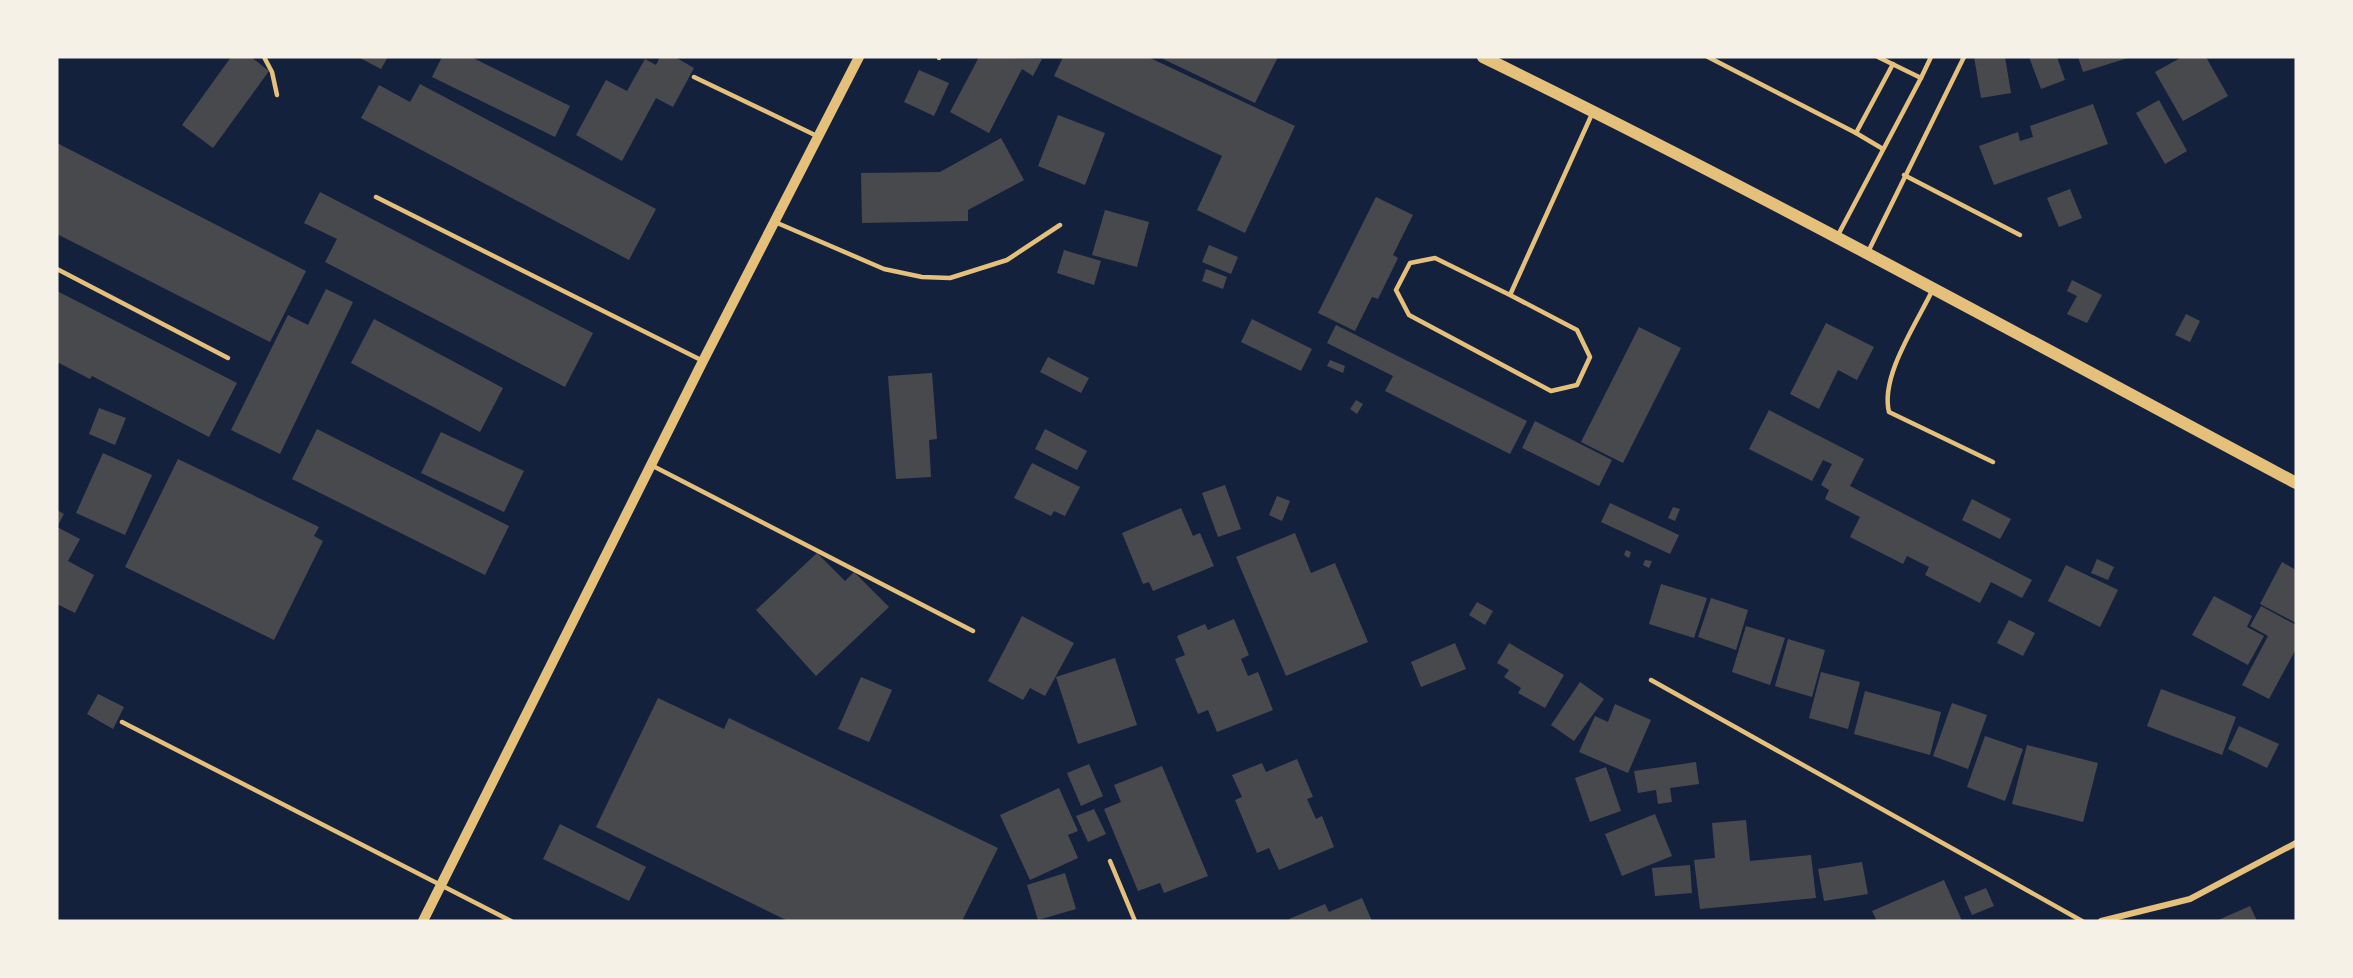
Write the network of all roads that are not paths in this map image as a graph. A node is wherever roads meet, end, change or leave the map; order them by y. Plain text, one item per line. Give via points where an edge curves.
1 (264, 57) edge
2 (859, 57) edge
3 (1483, 57) edge
4 (1708, 57) edge
5 (1878, 57) edge
6 (1931, 57) edge
7 (1964, 57) edge
8 (1893, 64) junction
9 (694, 77) dead end
10 (1921, 78) junction
11 (277, 95) dead end
12 (1594, 111) junction
13 (1856, 133) junction
14 (818, 136) junction
15 (1883, 149) junction
16 (1904, 175) junction
17 (376, 197) dead end
18 (775, 222) junction
19 (1060, 225) dead end
20 (2020, 235) dead end
21 (1836, 238) junction
22 (1867, 254) junction
23 (57, 269) edge
24 (1933, 289) junction
25 (1510, 295) junction
26 (228, 358) dead end
27 (703, 361) junction
28 (1993, 462) dead end
29 (651, 465) junction
30 (2296, 483) edge
31 (973, 631) dead end
32 (1650, 680) dead end
33 (122, 722) dead end
34 (2296, 843) edge
35 (1110, 861) dead end
36 (440, 885) junction
37 (423, 921) edge
38 (510, 921) edge
39 (1135, 921) edge
40 (2082, 921) edge
41 (2101, 921) edge

1 - 11 lane
2 - 14 street
3 - 12 main road
4 - 13 lane
5 - 8 lane
6 - 10 lane
7 - 16 lane
8 - 10 lane
8 - 13 lane
9 - 14 lane
10 - 15 lane
12 - 21 main road
12 - 25 lane
13 - 15 lane
14 - 18 street
15 - 21 lane
16 - 20 lane
16 - 22 lane
17 - 27 lane
18 - 19 lane via 884,269 922,278 950,278 1007,260
18 - 27 street
21 - 22 main road
22 - 24 main road
23 - 26 lane
24 - 28 lane via 1888,381 1889,412
24 - 30 main road
25 - 25 lane via 1577,330 1590,357 1577,385 1551,391 1408,315 1396,290 1410,263 1435,258
27 - 29 street
29 - 31 lane
29 - 36 street
32 - 40 lane
33 - 36 lane
34 - 41 street via 2190,899
35 - 39 lane
36 - 37 street
36 - 38 lane

